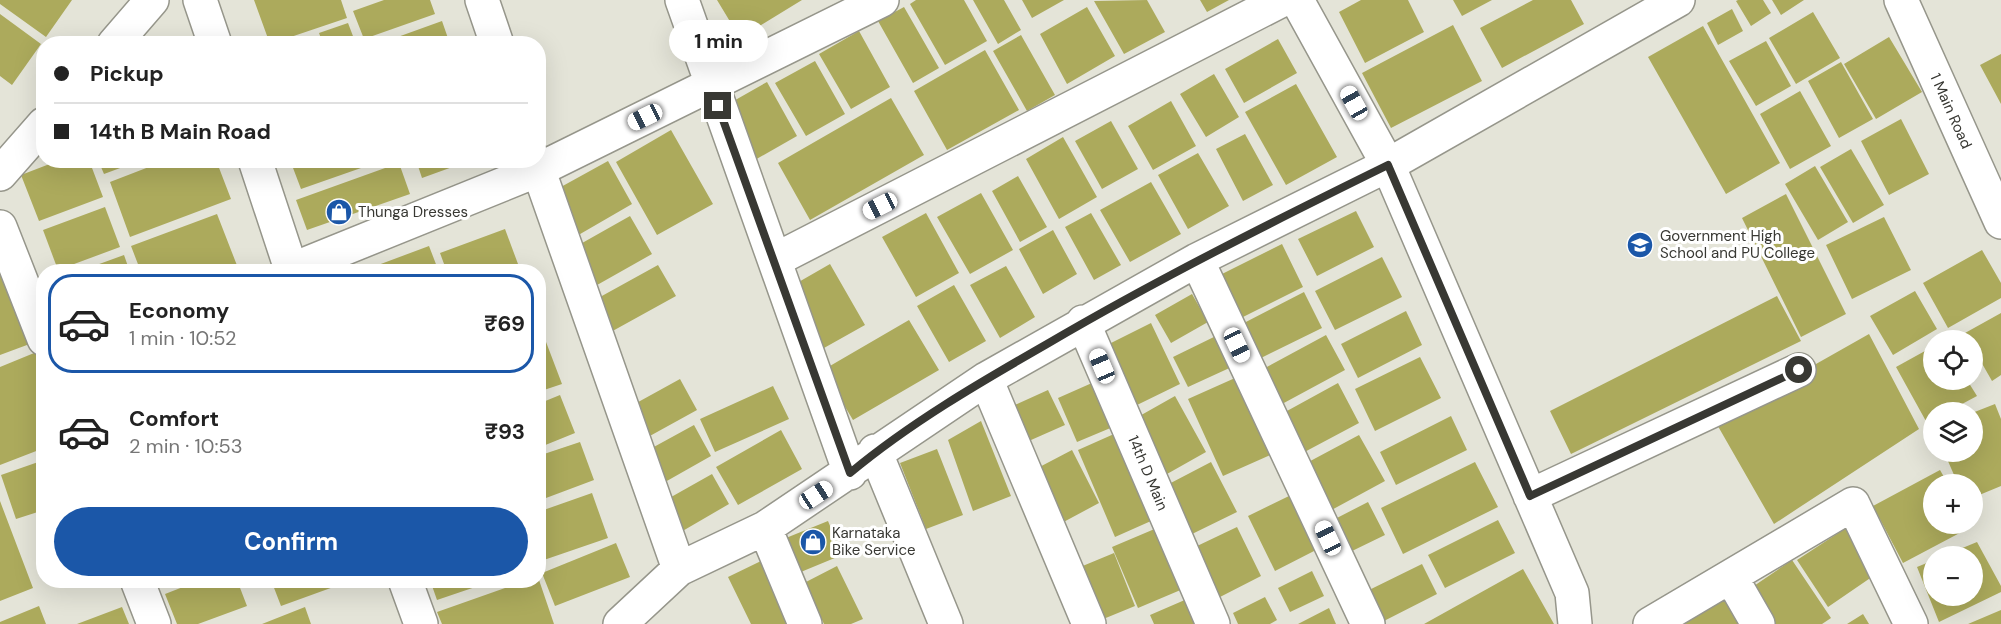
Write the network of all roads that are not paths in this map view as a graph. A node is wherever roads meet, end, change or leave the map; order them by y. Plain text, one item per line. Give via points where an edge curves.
1 (152, 0) edge
2 (201, 0) edge
3 (482, 0) edge
4 (681, 0) edge
5 (882, 0) edge
6 (1282, 0) edge
7 (1297, 0) edge
8 (1678, 0) edge
9 (1901, 0) edge
10 (121, 36) edge
11 (212, 36) edge
12 (494, 36) edge
13 (709, 85) junction
14 (36, 133) edge
15 (546, 161) edge
16 (1388, 165) junction
17 (258, 168) edge
18 (530, 168) edge
19 (538, 168) edge
20 (0, 174) edge
21 (2001, 222) edge
22 (0, 227) edge
23 (775, 260) junction
24 (1197, 260) junction
25 (290, 264) edge
26 (308, 264) edge
27 (36, 319) edge
28 (1083, 322) junction
29 (1799, 370) dead end
30 (986, 379) junction
31 (875, 451) junction
32 (850, 473) junction
33 (1530, 496) junction
34 (765, 528) junction
35 (679, 569) junction
36 (1731, 577) junction
37 (140, 588) edge
38 (408, 588) edge
39 (154, 624) edge
40 (421, 624) edge
41 (620, 624) edge
42 (805, 624) edge
43 (946, 624) edge
44 (1089, 624) edge
45 (1214, 624) edge
46 (1368, 624) edge
47 (1575, 624) edge
48 (1650, 624) edge
49 (1758, 624) edge
50 (1911, 624) edge

1 - 10 street
2 - 11 street
3 - 12 street
4 - 13 street
5 - 13 street
6 - 23 street
7 - 16 street
8 - 16 street
9 - 21 street, 1 Main Road
13 - 15 street
13 - 23 street
14 - 20 street
16 - 24 street
16 - 33 street
17 - 25 street
18 - 26 street
19 - 35 street
22 - 27 street
23 - 32 street
24 - 28 street
24 - 46 street
28 - 30 street
28 - 45 street, 14th D Main
29 - 33 street
30 - 31 street
30 - 44 street
31 - 32 street
31 - 43 street
32 - 34 street
33 - 47 street via 1572,593
34 - 35 street
34 - 42 street
35 - 41 street
36 - 48 street
36 - 49 street
36 - 50 street via 1853,504
37 - 39 street
38 - 40 street

